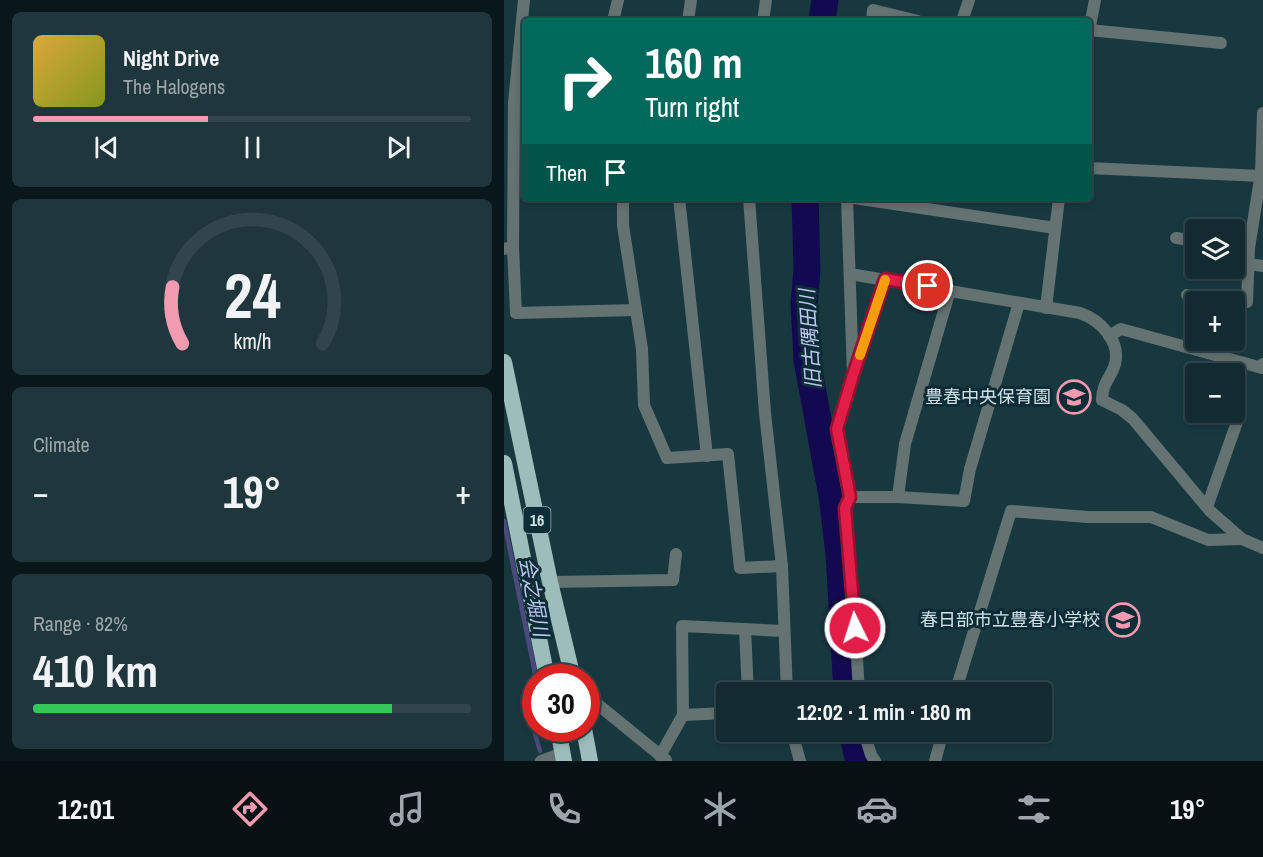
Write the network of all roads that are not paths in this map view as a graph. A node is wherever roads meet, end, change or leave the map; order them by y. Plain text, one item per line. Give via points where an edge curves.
1 (524, 0) edge
2 (618, 0) edge
3 (692, 0) edge
4 (766, 0) edge
5 (969, 0) edge
6 (1095, 0) edge
7 (614, 18) edge
8 (689, 18) edge
9 (763, 18) edge
10 (872, 18) edge
11 (906, 18) edge
12 (963, 18) edge
13 (1092, 18) edge
14 (1092, 31) edge
15 (1221, 43) dead end
16 (509, 94) edge
17 (1263, 113) edge
18 (1262, 153) edge
19 (1092, 168) edge
20 (1261, 176) junction
21 (623, 201) edge
22 (680, 201) edge
23 (749, 201) edge
24 (848, 201) edge
25 (898, 201) edge
26 (1059, 201) edge
27 (1055, 228) junction
28 (1176, 238) dead end
29 (1185, 239) edge
30 (1245, 247) edge
31 (508, 248) edge
32 (1250, 248) junction
33 (1249, 264) junction
34 (1263, 266) edge
35 (850, 274) junction
36 (885, 279) junction
37 (950, 290) junction
38 (1245, 302) edge
39 (1019, 303) junction
40 (1046, 308) junction
41 (636, 310) junction
42 (1109, 336) junction
43 (504, 362) edge
44 (1263, 364) edge
45 (853, 375) junction
46 (1237, 423) edge
47 (707, 456) junction
48 (504, 463) edge
49 (850, 497) junction
50 (898, 497) junction
51 (1207, 507) junction
52 (1242, 539) junction
53 (1263, 548) edge
54 (676, 554) dead end
55 (782, 566) junction
56 (550, 582) junction
57 (745, 629) junction
58 (784, 631) junction
59 (544, 664) edge
60 (570, 664) edge
61 (747, 682) edge
62 (786, 682) edge
63 (859, 682) edge
64 (958, 682) edge
65 (600, 706) edge
66 (716, 713) edge
67 (683, 715) junction
68 (560, 742) edge
69 (586, 742) edge
70 (795, 742) edge
71 (867, 742) edge
72 (941, 742) edge
73 (563, 757) edge
74 (663, 758) edge
75 (541, 761) edge
76 (590, 761) edge
77 (800, 761) edge
78 (875, 761) edge
79 (935, 761) edge

1 - 16 street
2 - 7 street
3 - 8 street
4 - 9 street
5 - 12 street
6 - 13 street
10 - 11 street via 873,10
14 - 15 street
16 - 31 street
17 - 18 street
18 - 20 street
19 - 20 street
20 - 32 street
21 - 41 street
22 - 47 street
23 - 55 street via 765,413
24 - 35 street
25 - 27 street
26 - 27 street
27 - 40 street
28 - 29 street
30 - 32 street
31 - 41 street via 516,314
32 - 33 street
33 - 34 street
33 - 38 street
35 - 36 street
35 - 45 street
36 - 37 street
36 - 45 street
37 - 39 street
37 - 50 street via 905,444
39 - 40 street
39 - 50 street via 964,501
40 - 42 street via 1091,317
41 - 47 street via 644,405 667,458
42 - 44 street via 1121,329 1262,368
42 - 51 street via 1115,364 1102,391 1102,400 1133,419
43 - 56 highway, 16
45 - 49 street via 837,429
46 - 51 street
47 - 55 street via 728,454 740,568
48 - 59 highway, 16
49 - 50 street
49 - 63 street via 845,508
51 - 52 street
52 - 53 street
52 - 64 street via 1208,540 1151,517 1011,511
54 - 56 street via 673,580
55 - 58 street
56 - 60 highway, 16
57 - 58 street
57 - 61 street
57 - 67 street via 682,626
58 - 62 street
65 - 74 street
66 - 67 street
67 - 74 street
68 - 73 highway
69 - 76 highway
70 - 77 street
71 - 78 street
72 - 79 street
73 - 75 street

